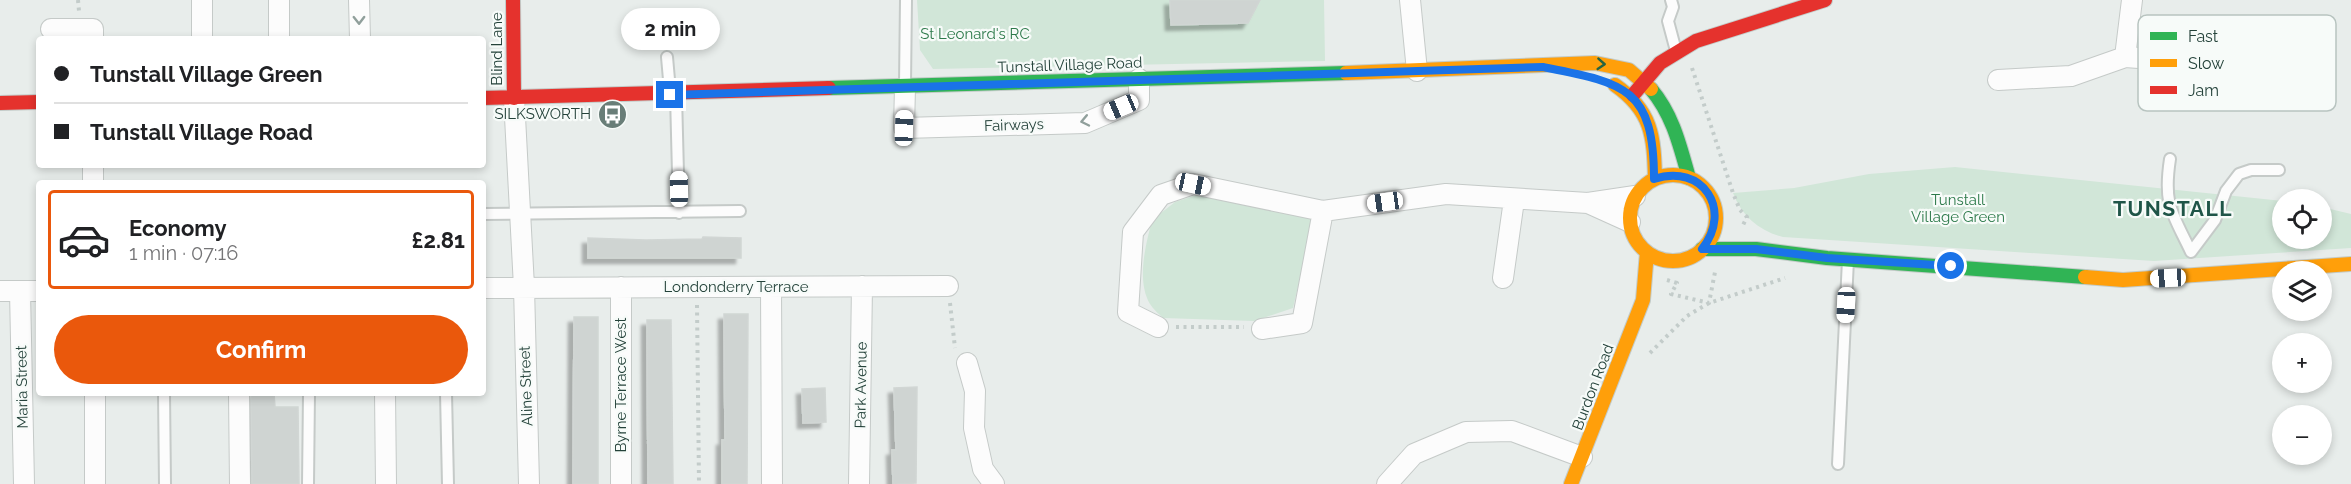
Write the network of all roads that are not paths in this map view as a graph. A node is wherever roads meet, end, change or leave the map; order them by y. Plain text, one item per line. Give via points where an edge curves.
1 (202, 0) edge
2 (279, 0) edge
3 (359, 0) edge
4 (513, 0) edge
5 (906, 0) edge
6 (1410, 0) edge
7 (1671, 0) edge
8 (1825, 0) edge
9 (2132, 0) edge
10 (51, 29) dead end
11 (93, 34) edge
12 (202, 36) edge
13 (279, 36) edge
14 (360, 36) edge
15 (1683, 49) junction
16 (667, 57) dead end
17 (2125, 57) junction
18 (2138, 58) edge
19 (1543, 67) junction
20 (1417, 71) junction
21 (1138, 79) junction
22 (1998, 80) dead end
23 (1644, 81) junction
24 (905, 87) junction
25 (673, 95) junction
26 (1632, 96) junction
27 (486, 98) edge
28 (514, 98) junction
29 (36, 102) edge
30 (0, 103) edge
31 (2170, 159) dead end
32 (2279, 170) dead end
33 (1689, 178) junction
34 (1654, 179) junction
35 (1635, 196) junction
36 (1514, 200) junction
37 (1588, 203) junction
38 (1323, 211) junction
39 (740, 212) dead end
40 (520, 213) junction
41 (679, 213) junction
42 (486, 214) edge
43 (1716, 214) junction
44 (1630, 222) junction
45 (1702, 249) junction
46 (1756, 249) junction
47 (1647, 252) junction
48 (2191, 252) junction
49 (1848, 258) junction
50 (1681, 260) junction
51 (2351, 264) edge
52 (2190, 277) junction
53 (1503, 278) dead end
54 (862, 286) junction
55 (948, 286) road end
56 (524, 287) junction
57 (621, 287) junction
58 (771, 287) junction
59 (486, 288) edge
60 (0, 291) edge
61 (30, 291) edge
62 (1643, 300) junction
63 (1158, 327) road end
64 (1262, 329) road end
65 (967, 363) road end
66 (95, 396) edge
67 (164, 396) edge
68 (239, 396) edge
69 (309, 396) edge
70 (386, 396) edge
71 (446, 396) edge
72 (1582, 457) junction
73 (1838, 464) dead end
74 (24, 484) edge
75 (95, 484) edge
76 (165, 484) edge
77 (240, 484) edge
78 (308, 484) edge
79 (386, 484) edge
80 (448, 484) edge
81 (529, 484) edge
82 (621, 484) edge
83 (772, 484) edge
84 (859, 484) edge
85 (994, 484) edge
86 (1387, 484) edge
87 (1571, 484) edge

1 - 12 street
2 - 13 street
3 -> 14 street
4 - 28 street, Blind Lane
5 - 24 lane
6 - 20 street
7 - 15 lane via 1668,21
8 - 15 street
9 - 17 street
10 - 11 street
15 - 23 street via 1659,64
16 - 25 lane
17 - 18 street
17 - 22 street via 2071,76
19 - 20 street, Tunstall Village Road
19 -> 23 street, Tunstall Village Road via 1574,63 1612,65 1629,70
19 - 26 street, Tunstall Village Road via 1604,79
20 - 21 street, Tunstall Village Road
21 - 24 street, Tunstall Village Road
21 -> 24 street, Fairways via 1139,100 1085,123 904,128
23 - 26 street
23 - 33 street, Tunstall Village Road via 1664,104
24 - 25 street, Tunstall Village Road
25 - 28 street, Tunstall Village Road
25 - 41 lane
26 - 34 street, Tunstall Village Road via 1648,118
27 - 28 street, Tunstall Village Road
28 - 40 street, Aline Street
29 - 30 street
31 - 48 lane via 2167,200
32 - 48 lane via 2239,174 2226,191 2215,220
33 - 34 street via 1666,175
33 - 43 street via 1708,193
34 - 35 street
35 - 37 street
35 - 44 street
36 - 37 street
36 - 38 street via 1446,194
36 - 53 street
37 - 44 street
38 - 63 street via 1193,184 1161,195 1133,232 1128,312
38 - 64 street via 1302,323
39 - 41 lane
40 - 41 lane
40 - 42 lane
40 - 56 street, Aline Street
43 - 45 street via 1715,228
43 - 46 street
44 - 47 street via 1635,238
45 - 46 street
45 - 50 street
46 - 49 street
47 - 50 street via 1669,261
47 - 62 street, Burdon Road
48 - 52 lane
49 - 52 street via 2060,277
49 - 73 lane
50 - 62 street, Burdon Road
51 - 52 street
54 - 55 street, Londonderry Terrace
54 - 58 street, Londonderry Terrace
54 - 84 street, Park Avenue
56 - 57 street, Londonderry Terrace
56 - 59 street, Londonderry Terrace
56 - 81 street, Aline Street
57 - 58 street, Londonderry Terrace
57 - 82 street, Byrne Terrace West
58 - 83 street
60 - 61 street
61 - 74 street, Maria Street
62 - 72 street, Burdon Road
65 - 85 street via 975,391 974,428 983,469
66 - 75 street
67 - 76 lane
68 - 77 street
69 - 78 lane
70 - 79 street
71 - 80 lane
72 - 86 street via 1512,431 1466,432 1414,454
72 - 87 street, Burdon Road

